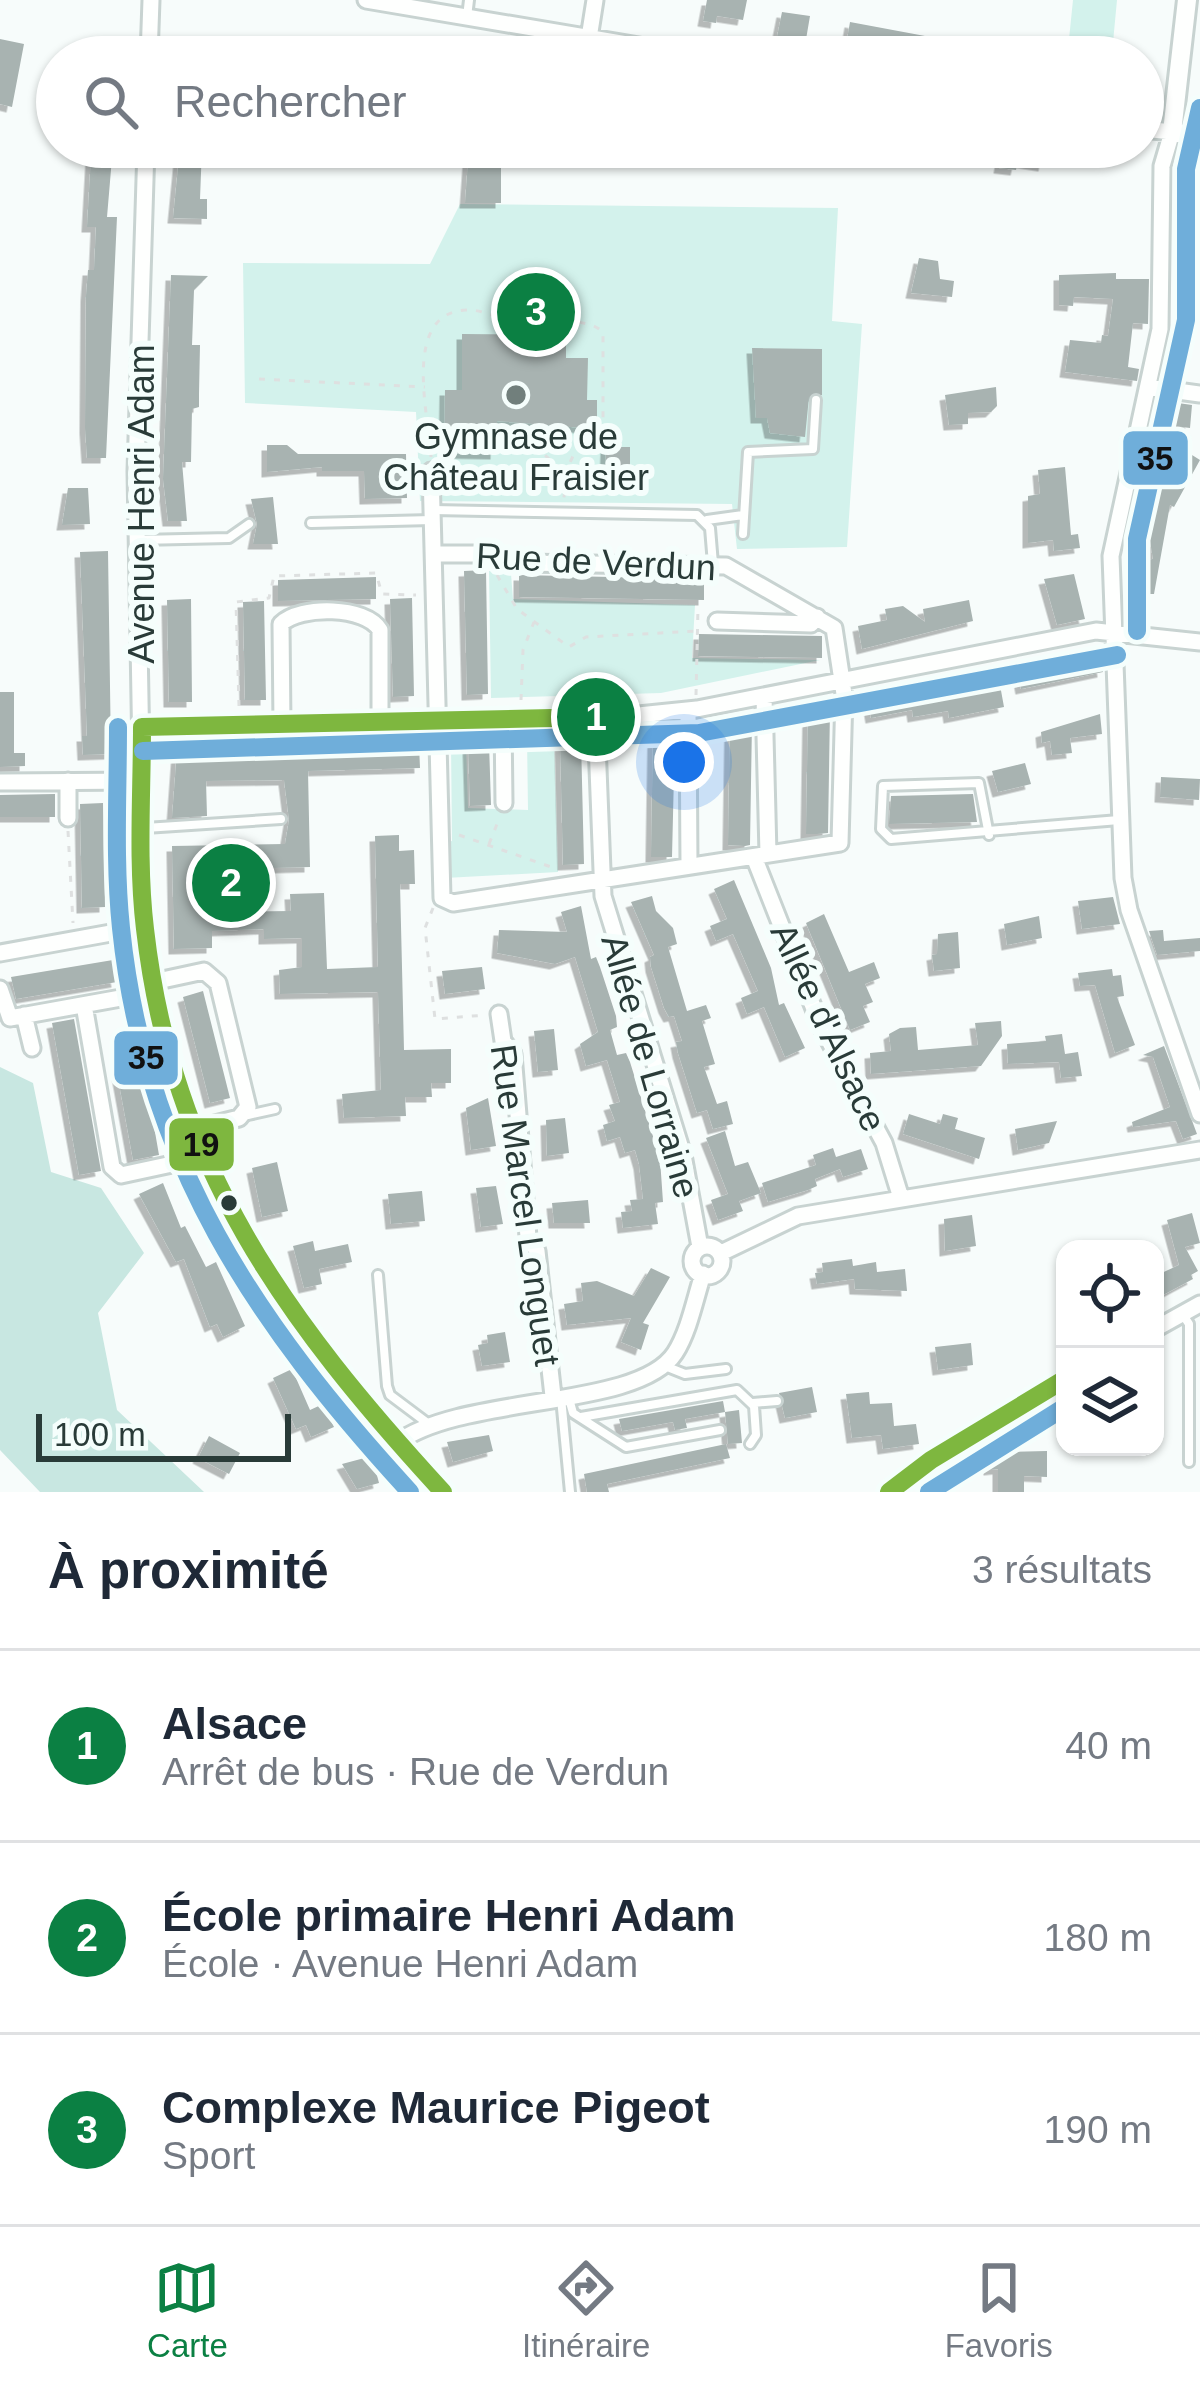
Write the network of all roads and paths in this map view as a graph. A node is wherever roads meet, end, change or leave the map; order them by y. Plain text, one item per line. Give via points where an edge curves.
1 (151, 0) edge
2 (366, 0) edge
3 (469, 0) edge
4 (596, 0) edge
5 (1187, 0) edge
6 (466, 18) junction
7 (150, 36) edge
8 (577, 36) edge
9 (589, 36) edge
10 (1164, 131) edge
11 (1172, 132) junction
12 (1200, 137) edge
13 (1164, 159) edge
14 (146, 168) edge
15 (1162, 168) edge
16 (260, 379) dead end
17 (426, 387) junction
18 (1148, 387) junction
19 (1200, 394) edge
20 (816, 400) dead end
21 (535, 430) dead end
22 (431, 471) joint
23 (565, 473) junction
24 (563, 512) junction
25 (433, 515) junction
26 (743, 515) junction
27 (707, 520) junction
28 (249, 524) dead end
29 (310, 524) dead end
30 (742, 534) dead end
31 (138, 540) junction
32 (435, 554) junction
33 (497, 556) junction
34 (713, 566) junction
35 (698, 607) dead end
36 (817, 617) junction
37 (535, 620) junction
38 (717, 621) dead end
39 (1113, 631) junction
40 (697, 632) junction
41 (1200, 643) edge
42 (842, 680) junction
43 (764, 696) junction
44 (693, 710) junction
45 (596, 718) junction
46 (512, 719) junction
47 (438, 721) junction
48 (380, 722) junction
49 (282, 724) junction
50 (142, 728) junction
51 (143, 781) junction
52 (0, 782) edge
53 (68, 782) junction
54 (504, 800) joint
55 (68, 818) joint
56 (280, 819) dead end
57 (1121, 820) junction
58 (144, 828) junction
59 (438, 834) junction
60 (989, 835) junction
61 (489, 845) junction
62 (761, 855) junction
63 (689, 865) junction
64 (601, 883) junction
65 (574, 888) junction
66 (144, 927) junction
67 (425, 928) dead end
68 (76, 940) junction
69 (0, 953) edge
70 (153, 987) junction
71 (0, 989) edge
72 (84, 1005) junction
73 (499, 1014) joint
74 (24, 1016) junction
75 (32, 1048) dead end
76 (1193, 1078) edge
77 (275, 1108) dead end
78 (1200, 1114) edge
79 (242, 1116) junction
80 (191, 1130) junction
81 (1200, 1150) edge
82 (200, 1158) junction
83 (901, 1198) junction
84 (700, 1247) junction
85 (721, 1253) junction
86 (703, 1274) junction
87 (378, 1275) dead end
88 (1200, 1304) edge
89 (1182, 1314) junction
90 (1164, 1324) edge
91 (664, 1366) junction
92 (726, 1369) dead end
93 (1056, 1389) edge
94 (561, 1395) junction
95 (777, 1401) dead end
96 (753, 1403) junction
97 (581, 1417) junction
98 (431, 1426) junction
99 (720, 1430) dead end
100 (397, 1443) junction
101 (750, 1444) dead end
102 (1189, 1462) dead end
103 (442, 1492) edge
104 (570, 1492) edge
105 (889, 1492) edge

1 - 7 street
2 - 6 street
3 - 6 lane
4 - 9 street
5 - 11 street
6 - 8 street
10 - 11 street
11 - 12 street
11 - 13 street
14 - 31 street, Avenue Henri Adam
15 - 18 street via 1162,314
16 - 17 path
17 - 22 path
17 - 23 path via 427,336 456,311 598,327 603,432 574,454
18 - 19 street
18 - 39 street via 1113,536
20 - 26 lane via 813,449 748,452
21 - 23 path via 537,448
22 - 25 street, Rue de Verdun
23 - 24 path
24 - 25 lane
24 - 27 lane
25 - 29 lane
25 - 32 street, Rue de Verdun
26 - 27 lane
26 - 30 lane
27 - 34 lane
28 - 31 lane via 230,538
31 - 50 street, Avenue Henri Adam
32 - 33 street, Rue de Verdun
32 - 47 street, Rue de Verdun
33 - 34 street, Rue de Verdun
33 - 37 path via 508,598
34 - 36 street, Rue de Verdun via 736,570
35 - 40 path
36 - 38 street, Rue de Verdun via 811,624
36 - 42 street via 838,634
37 - 40 path via 569,647 586,637
37 - 46 path
39 - 41 street
39 - 42 street
39 - 57 street
40 - 44 path
42 - 43 street
42 - 62 street via 842,840
43 - 44 street
43 - 62 street
44 - 45 street
44 - 63 street
45 - 46 street
45 - 64 street
46 - 47 street
46 - 54 street
47 - 48 street
47 - 59 street, Rue de Verdun
48 - 49 street
48 - 49 street via 374,620 364,613 297,614 281,624
49 - 50 street
50 - 51 street, Avenue Henri Adam
51 - 53 street
51 - 58 street, Avenue Henri Adam
52 - 53 street
53 - 55 street
54 - 61 path
55 - 68 path
56 - 58 lane
57 - 60 lane
57 - 76 street via 1129,910
58 - 66 street, Avenue Henri Adam
59 - 61 path
59 - 65 street, Rue de Verdun via 447,902
60 - 60 lane via 979,783 880,792 885,837
61 - 65 path via 561,871
62 - 63 street
62 - 83 street, Allée d'Alsace via 820,1024 884,1143
63 - 64 street
64 - 65 street
64 - 84 street, Allée de Lorraine via 683,1155
66 - 68 street
66 - 70 street, Avenue Henri Adam
67 - 73 path via 435,1019
68 - 69 street
70 - 72 street
70 - 79 street via 204,971 216,979 247,1100
70 - 80 street, Avenue Henri Adam
71 - 74 street via 10,1018
72 - 74 street
72 - 82 street via 112,1167 121,1174
73 - 94 street, Rue Marcel Longuet via 513,1054 528,1237
74 - 75 street
76 - 78 street
77 - 79 lane
79 - 80 street
80 - 82 street, Avenue Henri Adam
81 - 83 street
82 - 100 street, Avenue Henri Adam via 220,1207 283,1307
83 - 85 street via 798,1216
84 - 85 street
84 - 86 street, Allée de Lorraine via 693,1266
85 - 86 street via 721,1268
86 - 91 street
87 - 98 lane via 390,1395
88 - 89 street
89 - 90 street
89 - 102 lane via 1189,1324
91 - 92 lane via 685,1374
91 - 94 street via 623,1386
93 - 105 street
94 - 97 lane
94 - 98 street
94 - 104 lane
95 - 96 lane
96 - 97 lane via 728,1389
96 - 101 lane
97 - 99 lane via 626,1447
98 - 100 street
100 - 103 street, Avenue Henri Adam

